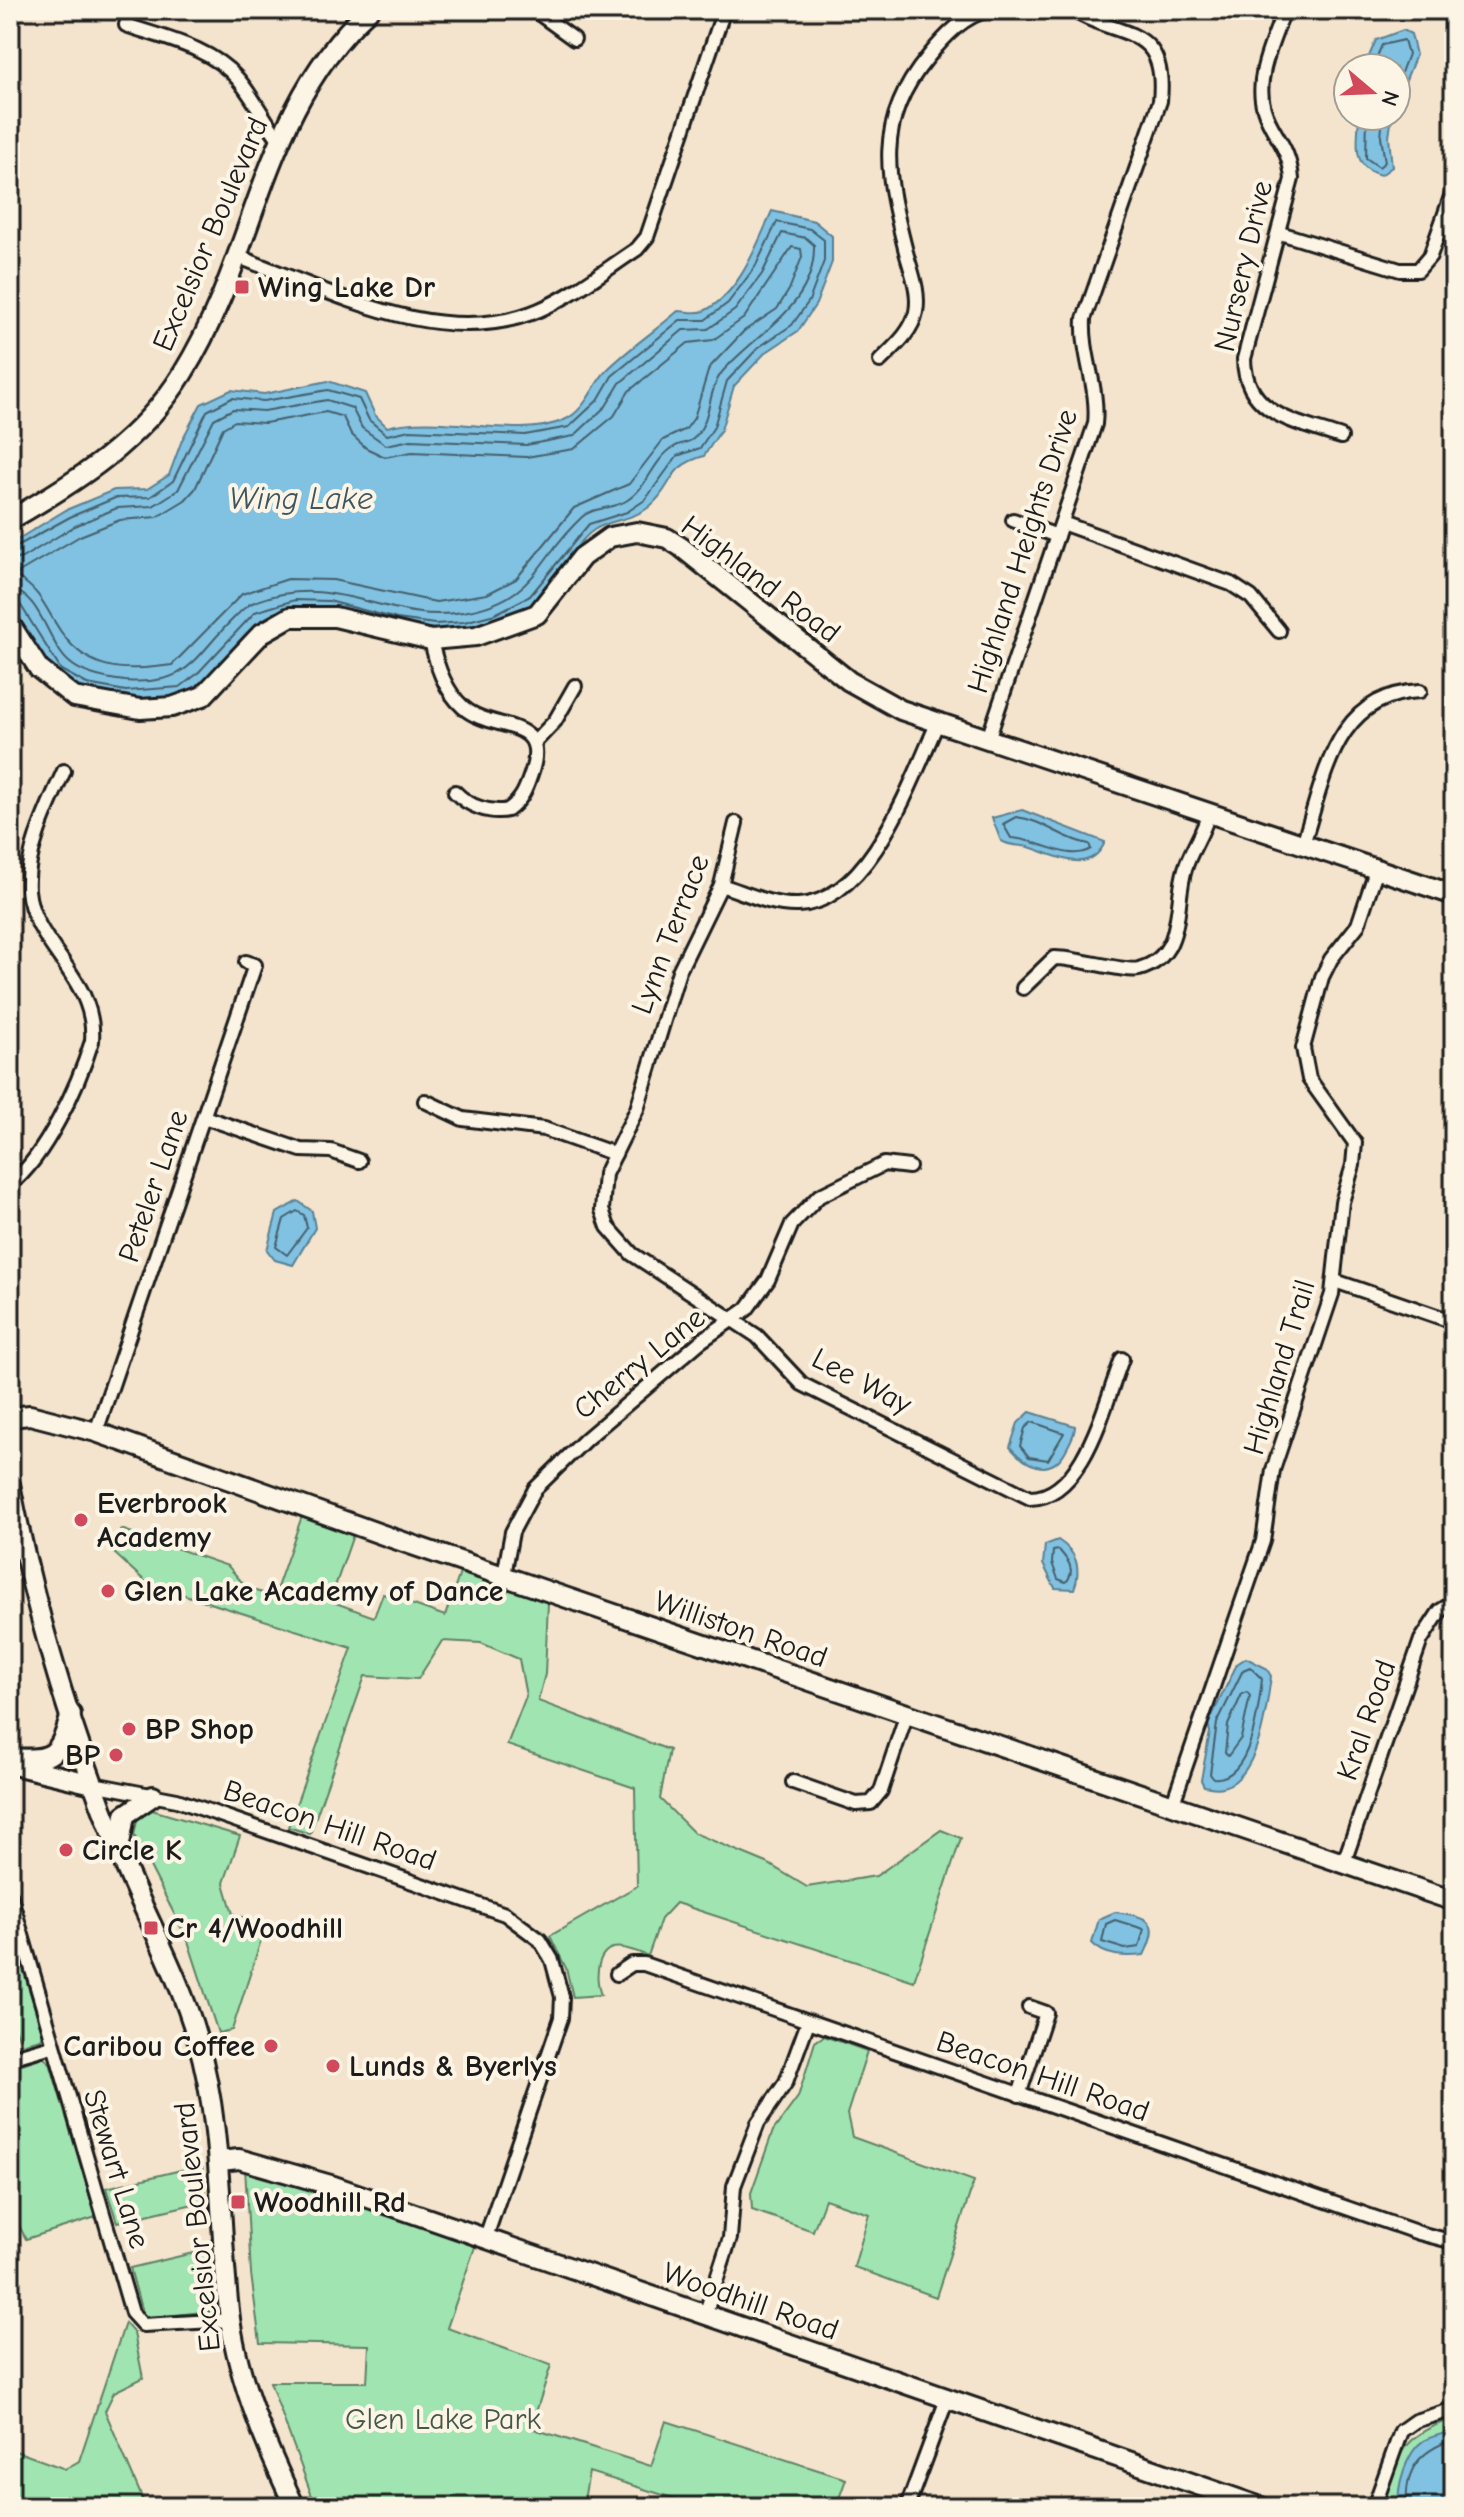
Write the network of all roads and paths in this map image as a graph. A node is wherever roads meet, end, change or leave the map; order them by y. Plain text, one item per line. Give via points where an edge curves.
1 (131, 10) edge
2 (369, 10) edge
3 (534, 10) edge
4 (724, 10) edge
5 (990, 10) edge
6 (1073, 10) edge
7 (1284, 10) edge
8 (975, 12) edge
9 (574, 39) dead end
10 (279, 139) junction
11 (1454, 188) edge
12 (1280, 233) junction
13 (236, 256) junction
14 (880, 361) dead end
15 (1341, 437) dead end
16 (10, 520) edge
17 (1013, 520) dead end
18 (1062, 523) junction
19 (1057, 536) junction
20 (10, 624) edge
21 (1279, 631) dead end
22 (431, 640) junction
23 (575, 686) dead end
24 (1420, 691) dead end
25 (937, 724) junction
26 (988, 739) junction
27 (534, 743) junction
28 (64, 771) dead end
29 (455, 792) dead end
30 (1209, 812) junction
31 (736, 823) dead end
32 (1303, 844) junction
33 (1377, 868) junction
34 (721, 885) junction
35 (1454, 895) edge
36 (246, 962) dead end
37 (1023, 988) dead end
38 (425, 1101) dead end
39 (637, 1109) joint
40 (204, 1117) junction
41 (615, 1154) junction
42 (359, 1161) dead end
43 (909, 1167) dead end
44 (10, 1185) edge
45 (1335, 1281) junction
46 (732, 1321) junction
47 (1454, 1322) edge
48 (1122, 1359) dead end
49 (10, 1417) edge
50 (96, 1432) junction
51 (10, 1484) edge
52 (504, 1575) junction
53 (1454, 1602) edge
54 (71, 1711) junction
55 (906, 1716) junction
56 (10, 1760) edge
57 (793, 1782) dead end
58 (93, 1784) junction
59 (153, 1796) junction
60 (1172, 1806) junction
61 (119, 1852) junction
62 (1343, 1865) junction
63 (10, 1894) edge
64 (1454, 1901) edge
65 (617, 1974) dead end
66 (1029, 2007) dead end
67 (808, 2022) junction
68 (52, 2046) junction
69 (10, 2058) edge
70 (1019, 2095) junction
71 (220, 2161) junction
72 (486, 2237) junction
73 (1454, 2242) edge
74 (705, 2315) junction
75 (231, 2320) junction
76 (947, 2399) junction
77 (1454, 2409) edge
78 (295, 2507) edge
79 (907, 2507) edge
80 (1261, 2507) edge
81 (1374, 2507) edge

1 - 10 street via 126,25 191,47 224,65
2 - 10 main road, Excelsior Boulevard via 339,37
3 - 9 street
4 - 13 street via 647,237 637,249 540,310 482,325 422,322
5 - 8 street
6 - 18 street, Highland Heights Drive via 1135,36 1155,57 1161,87 1084,319 1096,415
7 - 12 street, Nursery Drive via 1262,93 1264,110 1291,164
8 - 14 street via 919,67 889,142 888,177 917,297 910,328
10 - 13 main road, Excelsior Boulevard
11 - 12 street via 1430,256 1418,270 1400,270
12 - 15 street, Nursery Drive via 1244,359 1249,388 1265,409
13 - 16 main road, Excelsior Boulevard via 183,373 135,433 106,460
17 - 19 street
18 - 19 street, Highland Heights Drive
18 - 21 street via 1231,584 1251,597
19 - 26 street, Highland Heights Drive
20 - 22 main road, Highland Road via 39,669 62,691 84,702 140,709 182,706 203,696 262,633 290,617 335,617
22 - 25 main road, Highland Road via 476,636 525,620 547,604 595,546 623,533 654,534 681,547 849,681
22 - 27 street via 442,677 461,705 524,732
23 - 27 street via 555,721
24 - 32 street via 1384,697 1341,733
25 - 26 main road, Highland Road
25 - 34 street, Highland Heights Drive via 894,816 864,865 840,889 814,902 785,904
26 - 30 main road, Highland Road
27 - 29 street via 536,759 524,794 508,810 479,807
28 - 44 street via 33,853 28,890 41,925 89,1004 92,1041 44,1145
30 - 32 main road, Highland Road
30 - 37 street via 1183,875 1175,934 1156,959 1135,970 1054,958
31 - 34 street, Lynn Terrace
32 - 33 main road, Highland Road
33 - 35 main road, Highland Road
33 - 45 street, Highland Trail via 1358,925 1322,977 1303,1048 1309,1079 1355,1143 1342,1202
34 - 39 street, Lynn Terrace via 679,971
36 - 40 street, Peteler Lane via 255,965
38 - 41 street via 463,1119 544,1129
39 - 41 street, Lee Way
40 - 42 street via 301,1150 331,1151
40 - 50 street, Peteler Lane
41 - 46 street, Lee Way via 601,1192 608,1227 632,1254
43 - 46 street, Cherry Lane via 884,1164 819,1196 783,1237 760,1293
45 - 47 street
45 - 60 street, Highland Trail via 1273,1470 1263,1541
46 - 48 street, Lee Way via 757,1336 802,1384 1030,1498 1052,1495 1071,1479
46 - 52 street, Cherry Lane via 701,1341 551,1470 522,1509
49 - 50 main road, Williston Road via 30,1415
50 - 52 main road, Williston Road
51 - 54 main road, Excelsior Boulevard via 29,1575
52 - 55 main road, Williston Road
53 - 62 street, Kral Road via 1440,1611 1421,1640
54 - 56 main road via 56,1752 38,1760
54 - 58 main road, Excelsior Boulevard
55 - 57 street via 881,1791 871,1803 856,1804
55 - 60 main road, Williston Road
56 - 58 main road
58 - 59 street, Beacon Hill Road
58 - 61 main road, Excelsior Boulevard
59 - 61 main road via 125,1815
59 - 72 street, Beacon Hill Road via 505,1914 540,1940 562,1997 561,2018
60 - 62 main road, Williston Road
61 - 71 main road, Excelsior Boulevard via 196,2035
62 - 64 main road, Williston Road
63 - 68 street, Stewart Lane
65 - 67 street, Beacon Hill Road via 632,1964 644,1964
66 - 70 street via 1046,2013
67 - 70 street, Beacon Hill Road
67 - 74 street via 786,2082 758,2123 734,2186 730,2238
68 - 69 street
68 - 75 street, Stewart Lane via 137,2321 158,2326
70 - 73 street, Beacon Hill Road
71 - 72 main road, Woodhill Road via 239,2159 277,2168
71 - 75 main road, Excelsior Boulevard
72 - 74 main road, Woodhill Road
74 - 76 main road, Woodhill Road
75 - 78 main road, Excelsior Boulevard via 245,2383
76 - 79 street
76 - 80 main road, Woodhill Road
77 - 81 street via 1401,2431

